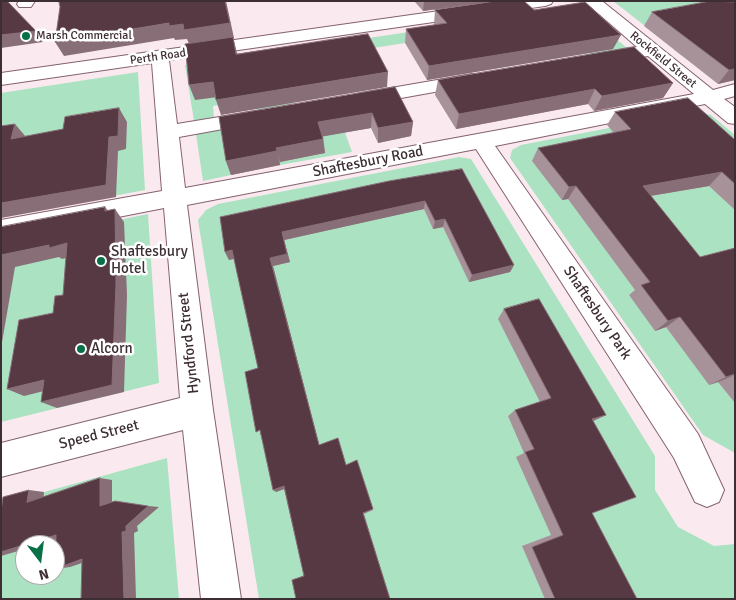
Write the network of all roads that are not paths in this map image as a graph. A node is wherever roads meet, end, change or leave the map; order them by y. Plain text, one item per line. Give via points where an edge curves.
1 (545, 1) edge
2 (592, 1) edge
3 (521, 3) edge
4 (650, 50) junction
5 (160, 57) junction
6 (582, 62) edge
7 (493, 77) edge
8 (1, 79) edge
9 (735, 90) edge
10 (708, 97) junction
11 (346, 102) edge
12 (277, 114) edge
13 (735, 118) edge
14 (168, 132) junction
15 (481, 141) junction
16 (174, 198) junction
17 (1, 230) edge
18 (197, 410) junction
19 (1, 460) edge
20 (707, 490) dead end
21 (221, 599) edge

1 - 3 street, Perth Road
2 - 4 street, Rockfield Street
3 - 5 street, Perth Road
4 - 6 street
4 - 10 street, Rockfield Street
5 - 8 street, Perth Road
5 - 14 street, Hyndford Street
7 - 11 street
9 - 10 street, Shaftesbury Road
10 - 13 street, Rockfield Street
10 - 15 street, Shaftesbury Road
12 - 14 street
14 - 16 street, Hyndford Street
15 - 16 street, Shaftesbury Road
15 - 20 street, Shaftesbury Park via 686,446
16 - 17 street, Shaftesbury Road
16 - 18 street, Hyndford Street
18 - 19 street, Speed Street
18 - 21 street, Hyndford Street

